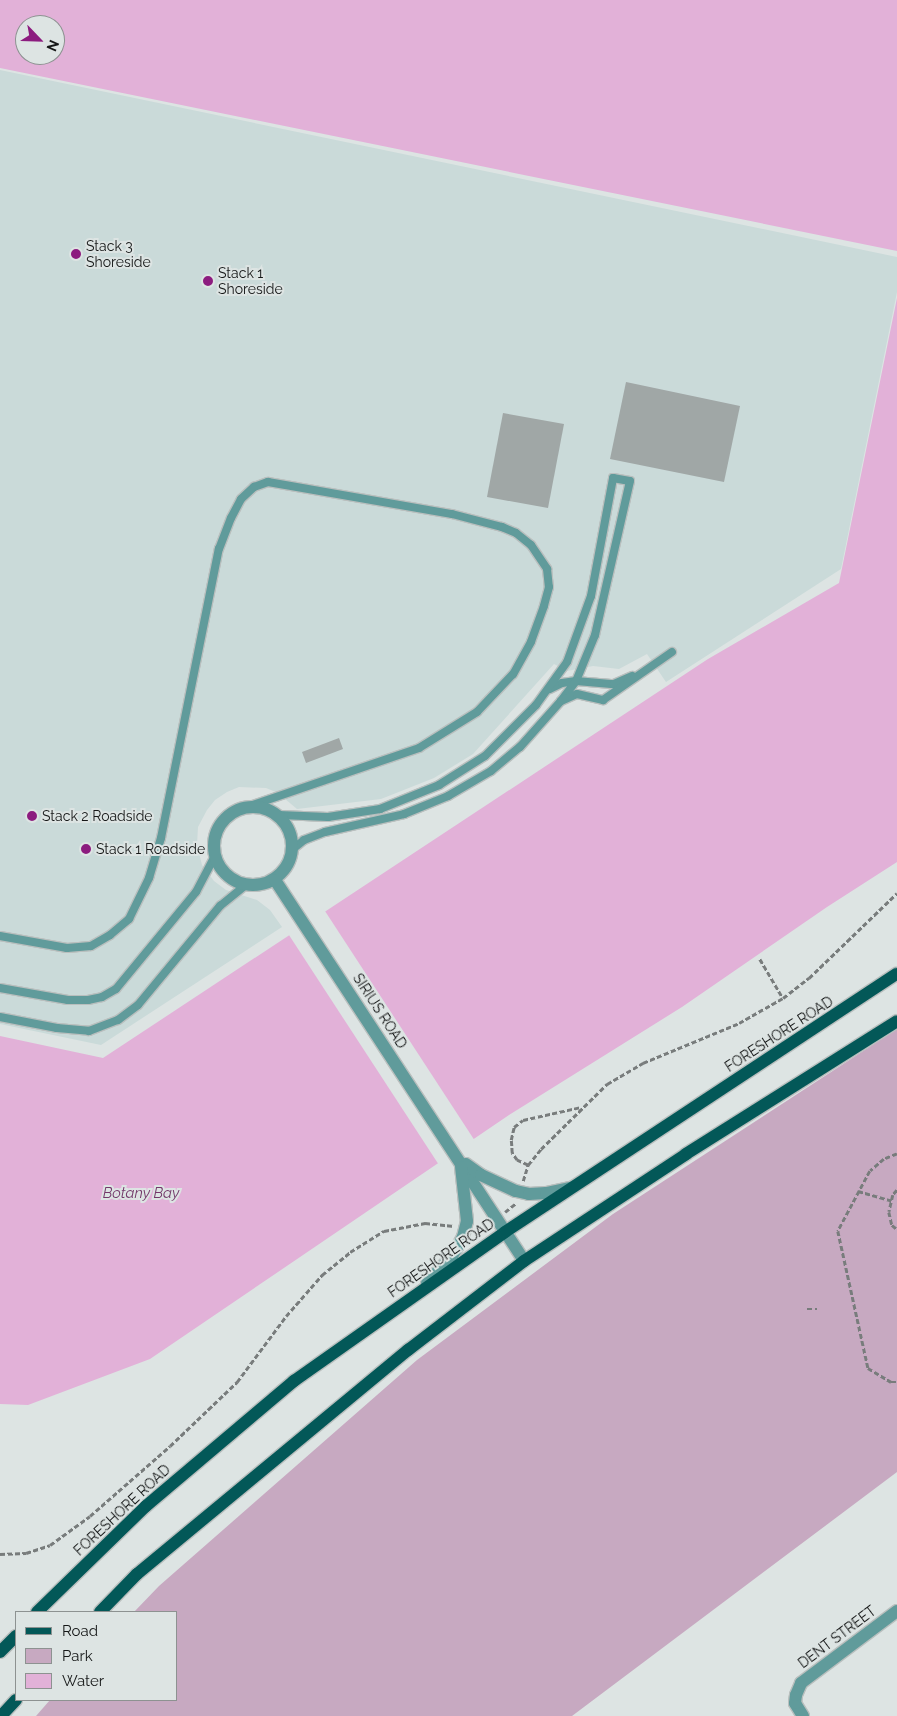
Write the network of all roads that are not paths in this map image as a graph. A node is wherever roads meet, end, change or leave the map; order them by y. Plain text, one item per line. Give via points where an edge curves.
1 (672, 652) dead end
2 (643, 671) junction
3 (576, 681) junction
4 (549, 690) junction
5 (561, 701) junction
6 (244, 808) junction
7 (279, 815) junction
8 (293, 849) junction
9 (215, 856) junction
10 (275, 880) junction
11 (246, 885) junction
12 (0, 936) edge
13 (897, 974) edge
14 (0, 988) edge
15 (0, 1017) edge
16 (897, 1020) edge
17 (460, 1159) junction
18 (572, 1187) junction
19 (505, 1232) junction
20 (524, 1261) junction
21 (417, 1293) junction
22 (38, 1611) edge
23 (101, 1611) edge
24 (897, 1611) edge
25 (15, 1637) edge
26 (0, 1652) edge
27 (15, 1701) edge
28 (1, 1716) edge
29 (804, 1716) edge

1 - 2 lane
2 - 3 lane via 614,684
2 - 5 lane via 604,700 577,694
3 - 4 lane via 562,683
3 - 4 lane via 599,620 630,481 613,478 591,596 567,662
3 - 5 lane
4 - 7 lane via 485,756 439,785 380,809 328,817
5 - 8 lane via 520,747 491,771 448,796 404,814 325,832 304,840
6 - 7 street via 256,806
6 - 9 street via 223,821 214,844
6 - 12 lane via 419,748 478,712 513,674 544,606 549,587 547,569 531,545 502,527 452,514 268,482 254,487 241,499 230,518 219,549 161,838 149,878 129,919 91,946 67,948
7 - 8 street via 292,836
8 - 10 street via 290,861
9 - 11 street via 226,875
9 - 14 lane via 196,892 116,989 102,997 68,1000
10 - 11 street via 256,886
10 - 17 street, SIRIUS ROAD
11 - 15 lane via 220,906 138,1005 118,1020 89,1031
13 - 18 main road, FORESHORE ROAD
16 - 20 main road
17 - 18 street, SIRIUS ROAD via 481,1175 516,1191 546,1193
17 - 19 street, SIRIUS ROAD
17 - 21 street, SIRIUS ROAD via 467,1221 463,1237 442,1268
18 - 19 main road, FORESHORE ROAD
19 - 20 street, SIRIUS ROAD
19 - 21 main road, FORESHORE ROAD
20 - 23 main road via 408,1350 144,1568
21 - 22 main road, FORESHORE ROAD via 294,1381 146,1506
24 - 29 street, DENT STREET via 801,1683 795,1703
25 - 26 main road
27 - 28 main road

